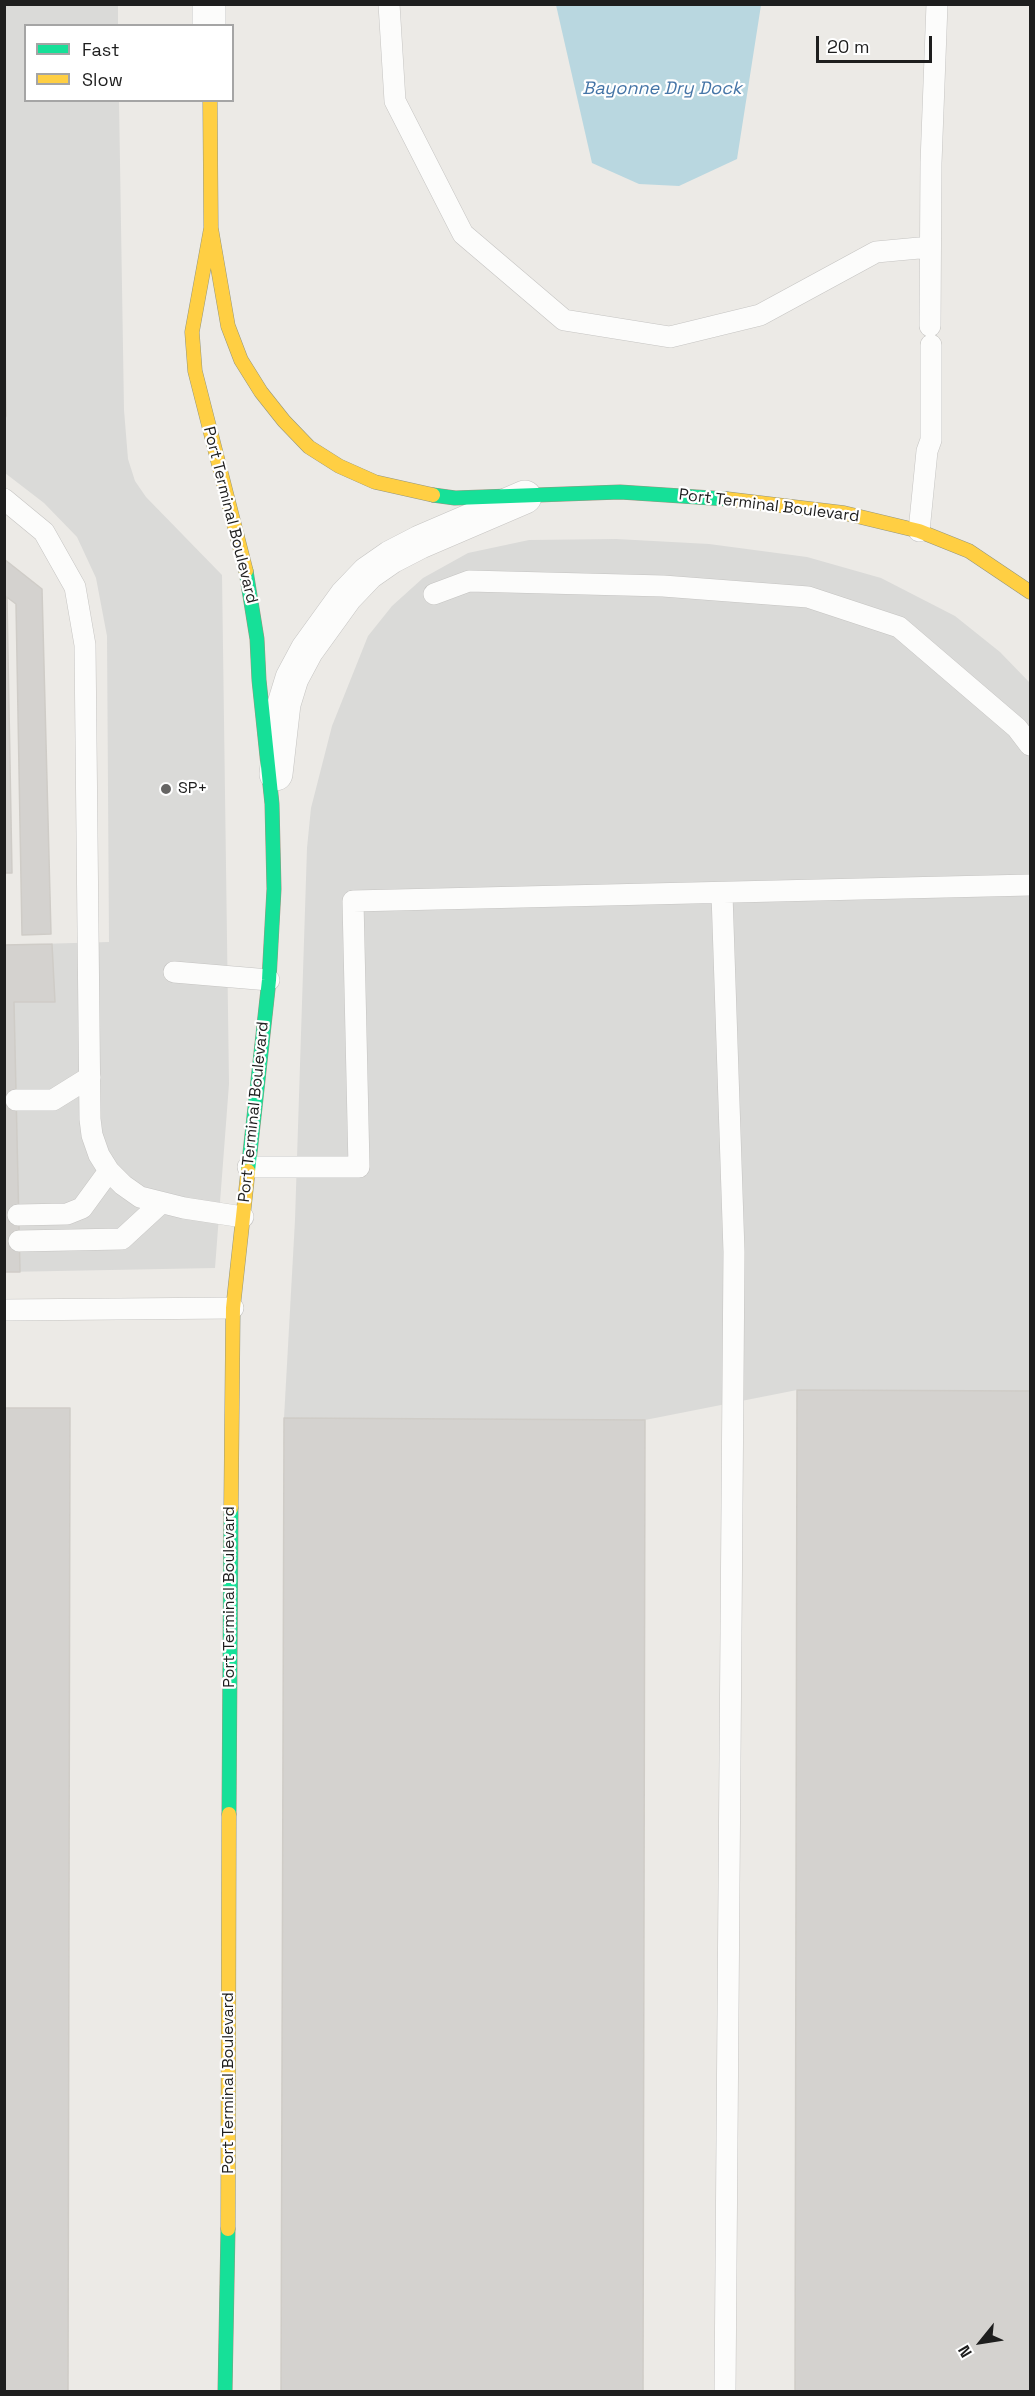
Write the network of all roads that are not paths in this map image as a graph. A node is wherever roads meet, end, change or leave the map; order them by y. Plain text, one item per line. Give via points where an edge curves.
1 (209, 4) edge
2 (389, 4) edge
3 (937, 4) edge
4 (209, 24) edge
5 (210, 102) edge
6 (211, 228) junction
7 (930, 247) junction
8 (525, 497) junction
9 (4, 500) edge
10 (919, 531) junction
11 (1030, 592) edge
12 (434, 594) dead end
13 (1030, 745) edge
14 (272, 804) junction
15 (1030, 885) edge
16 (722, 894) junction
17 (174, 972) dead end
18 (269, 980) junction
19 (90, 1077) junction
20 (16, 1100) dead end
21 (248, 1167) junction
22 (109, 1171) junction
23 (160, 1204) junction
24 (18, 1215) dead end
25 (243, 1216) junction
26 (19, 1241) dead end
27 (233, 1308) junction
28 (4, 1310) edge
29 (225, 2391) edge
30 (725, 2391) edge

1 - 4 street
2 - 7 lane via 395,101 463,234 564,320 670,337 760,315 876,252
3 - 7 lane
5 - 6 street, Port Terminal Boulevard
6 - 8 street, Port Terminal Boulevard via 228,326 241,360 261,392 309,447 375,482 417,492 454,498
6 - 14 street, Port Terminal Boulevard via 192,332 195,371 250,587
7 - 10 lane via 931,440
8 - 10 street, Port Terminal Boulevard via 670,494 844,513
8 - 14 street, Port Terminal Boulevard via 391,557 346,596 292,678 284,704
9 - 19 lane via 44,532 75,587 85,645
10 - 11 street, Port Terminal Boulevard via 969,551
12 - 13 lane via 469,582 663,586 808,597 899,627 1017,728
14 - 18 street, Port Terminal Boulevard via 274,890
15 - 16 lane
16 - 21 lane via 353,901 359,1167
16 - 30 lane via 734,1252
17 - 18 lane
18 - 21 street, Port Terminal Boulevard
19 - 20 lane via 53,1100
19 - 22 lane via 92,1135
21 - 25 street, Port Terminal Boulevard
22 - 23 lane via 140,1197
22 - 24 lane via 82,1208 67,1214
23 - 25 lane
23 - 26 lane via 122,1239
25 - 27 street, Port Terminal Boulevard
27 - 28 lane
27 - 29 street, Port Terminal Boulevard

